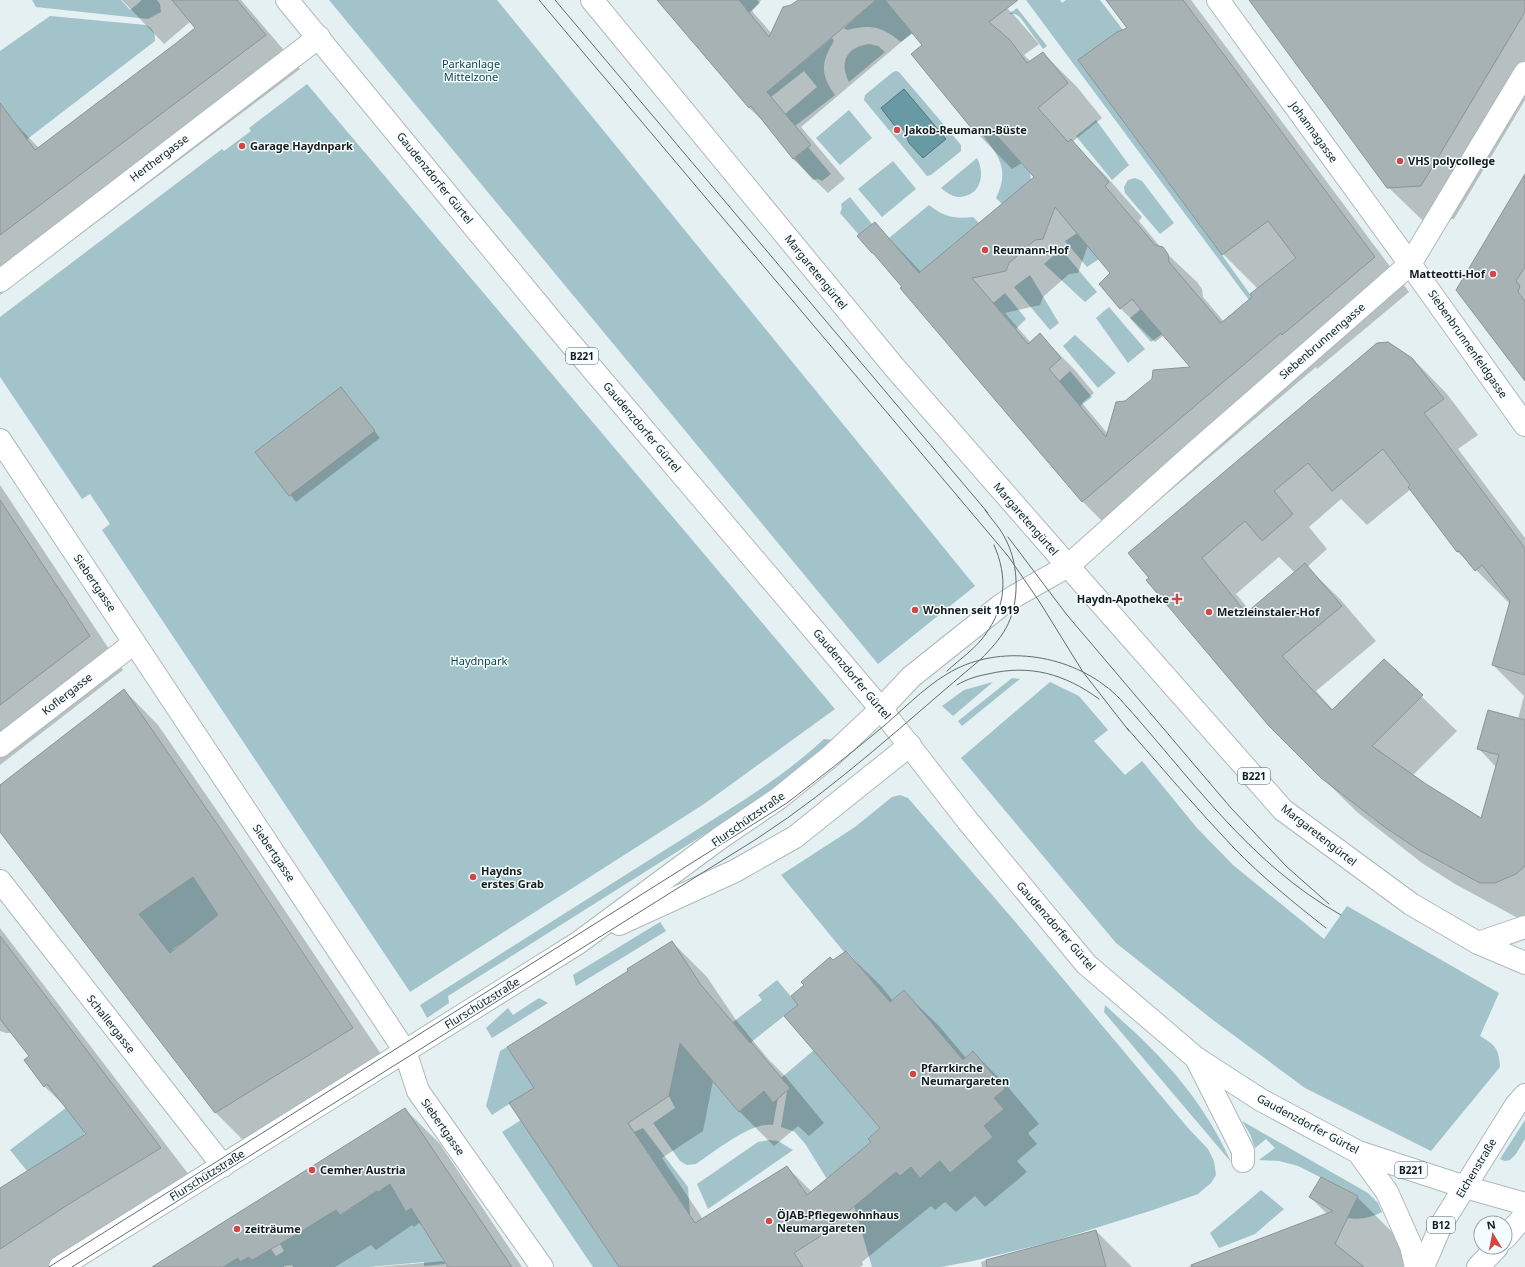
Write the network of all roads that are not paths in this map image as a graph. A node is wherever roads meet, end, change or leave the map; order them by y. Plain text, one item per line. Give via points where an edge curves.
1 (287, 0) edge
2 (592, 0) edge
3 (1218, 0) edge
4 (319, 37) junction
5 (1525, 73) edge
6 (1410, 264) junction
7 (0, 280) edge
8 (1525, 425) edge
9 (0, 440) edge
10 (1068, 566) junction
11 (134, 643) junction
12 (882, 709) junction
13 (910, 745) junction
14 (0, 746) edge
15 (0, 882) edge
16 (1525, 927) edge
17 (578, 943) junction
18 (1478, 943) junction
19 (1525, 963) edge
20 (405, 1051) junction
21 (1196, 1058) junction
22 (1525, 1095) edge
23 (1358, 1152) junction
24 (1243, 1161) dead end
25 (223, 1166) junction
26 (1464, 1187) junction
27 (1525, 1204) edge
28 (1525, 1215) edge
29 (1513, 1229) edge
30 (1489, 1255) edge
31 (60, 1267) edge
32 (542, 1267) edge
33 (1416, 1267) edge
34 (1424, 1267) edge
35 (1478, 1267) edge

1 - 4 street, Gaudenzdorfer Gürtel / B221
2 - 10 street, Margaretengürtel / B221 via 895,368
3 - 6 street, Johannagasse
4 - 7 street, Herthergasse
4 - 12 street, Gaudenzdorfer Gürtel / B221 via 561,331
5 - 6 street, Siebenbrunnengasse
6 - 8 street, Siebenbrunnenfeldgasse
6 - 10 street, Siebenbrunnengasse
9 - 11 street, Siebertgasse
10 - 12 street, Siebenbrunnengasse via 1000,606 910,677
10 - 18 street, Margaretengürtel / B221 via 1284,810 1410,904
11 - 14 street, Koflergasse
11 - 20 street, Siebertgasse
12 - 13 street, Gaudenzdorfer Gürtel / B221
12 - 17 street, Flurschützstraße via 831,756 778,798
13 - 17 street via 795,837 735,871
13 - 21 street, Gaudenzdorfer Gürtel / B221 via 967,820 1086,964
15 - 25 street, Schallergasse
16 - 18 street
17 - 20 street, Flurschützstraße
18 - 19 street, Margaretengürtel / B221
20 - 25 street, Flurschützstraße
20 - 32 street, Siebertgasse via 418,1091
21 - 23 street, Gaudenzdorfer Gürtel / B221 via 1261,1100
21 - 24 street via 1243,1151
22 - 26 street, Eichenstraße
23 - 26 street, Gaudenzdorfer Gürtel / B221
23 - 33 street via 1387,1192 1411,1246
25 - 31 street, Flurschützstraße
26 - 27 street, Gaudenzdorfer Gürtel / B221
26 - 34 street, Eichenstraße / B12 via 1441,1225
28 - 29 street
30 - 35 street

